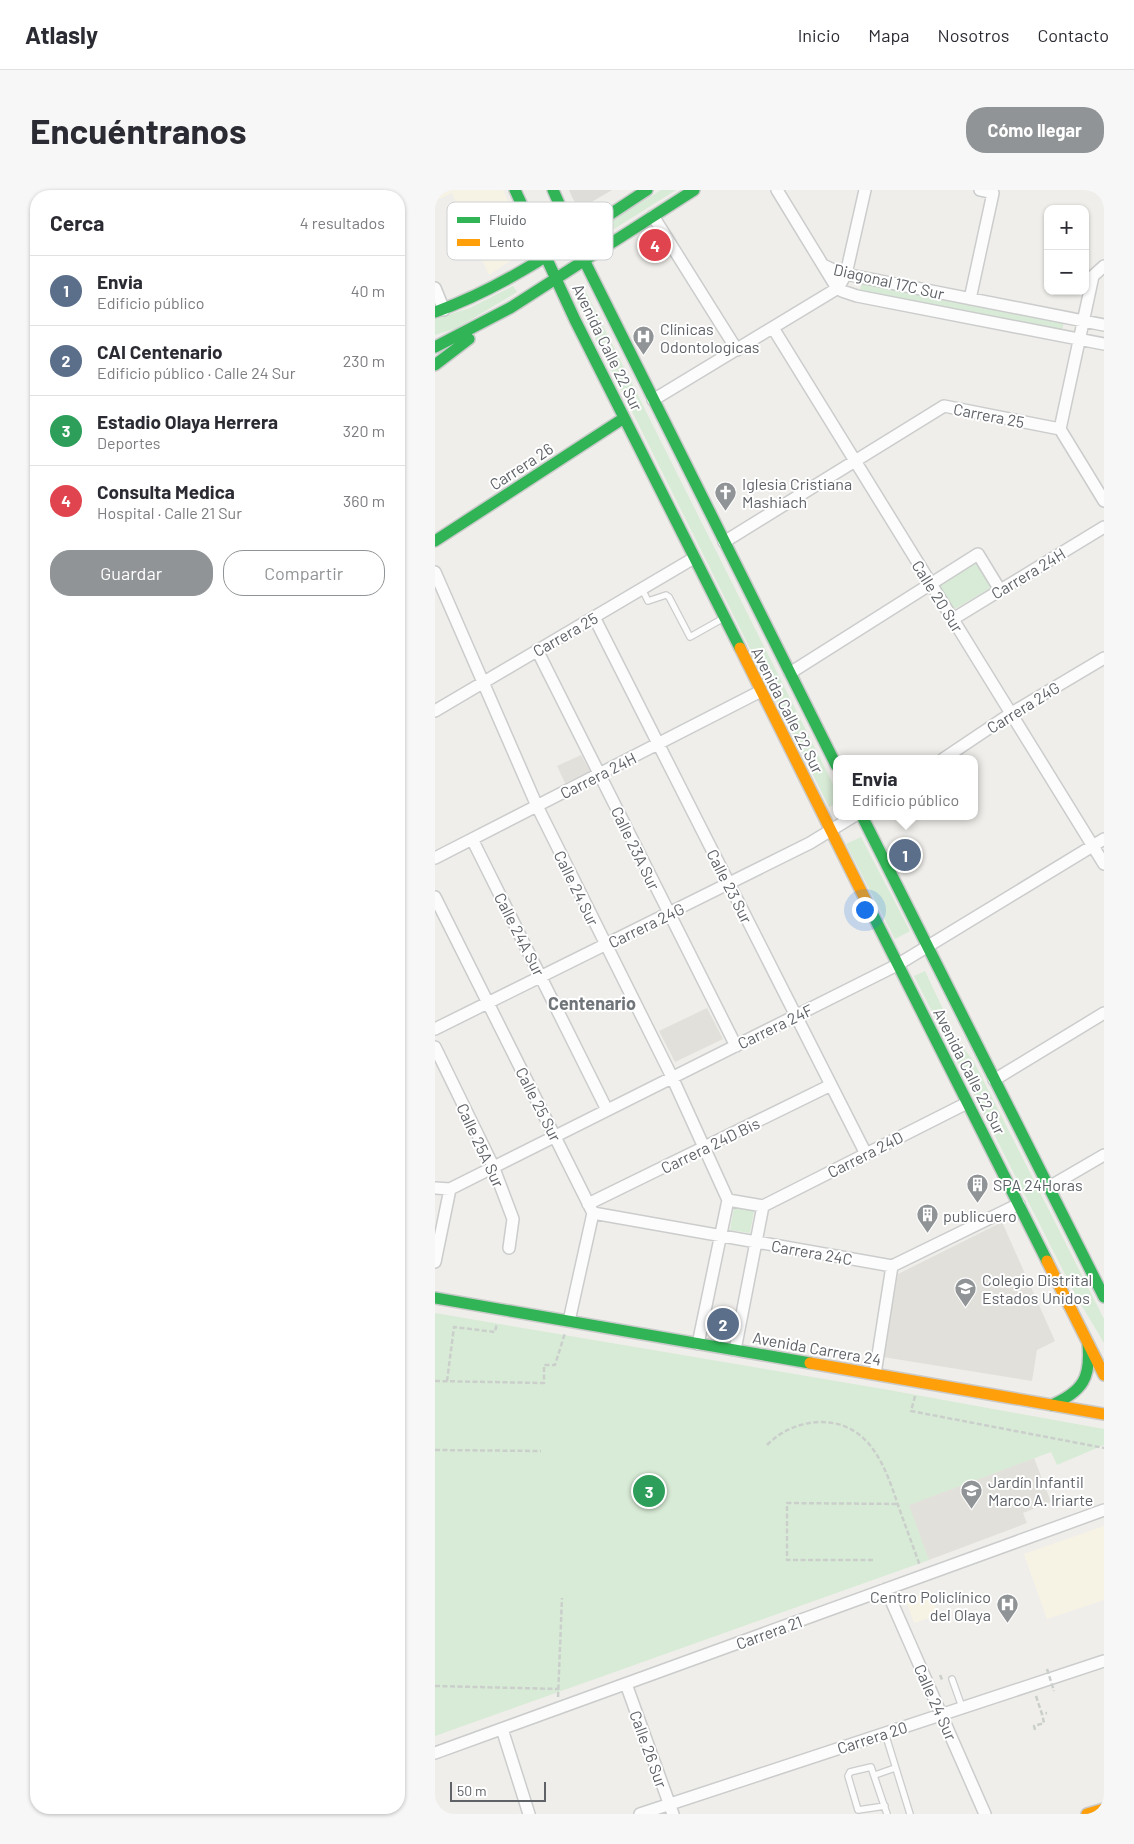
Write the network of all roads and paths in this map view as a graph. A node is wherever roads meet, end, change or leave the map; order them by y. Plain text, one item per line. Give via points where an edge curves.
1 (515, 190) edge
2 (553, 190) edge
3 (647, 190) edge
4 (694, 190) edge
5 (777, 190) edge
6 (865, 190) edge
7 (980, 190) edge
8 (995, 191) edge
9 (521, 202) edge
10 (558, 202) edge
11 (613, 212) edge
12 (653, 216) junction
13 (613, 242) edge
14 (537, 260) edge
15 (547, 260) edge
16 (584, 260) joint
17 (822, 264) junction
18 (1104, 266) edge
19 (846, 274) junction
20 (556, 278) junction
21 (435, 288) edge
22 (838, 288) junction
23 (970, 299) junction
24 (510, 308) junction
25 (439, 311) edge
26 (1083, 321) junction
27 (1104, 325) edge
28 (773, 328) junction
29 (1079, 340) junction
30 (1104, 344) edge
31 (435, 347) edge
32 (737, 350) junction
33 (435, 365) edge
34 (653, 400) junction
35 (624, 418) junction
36 (1060, 429) junction
37 (855, 461) junction
38 (1104, 501) edge
39 (1104, 527) edge
40 (435, 541) edge
41 (724, 542) junction
42 (694, 558) junction
43 (435, 572) edge
44 (931, 584) junction
45 (642, 589) junction
46 (1001, 590) junction
47 (594, 618) junction
48 (724, 618) junction
49 (953, 619) junction
50 (537, 650) junction
51 (1104, 658) edge
52 (790, 673) junction
53 (483, 683) junction
54 (761, 691) junction
55 (435, 711) edge
56 (1010, 714) junction
57 (659, 744) junction
58 (949, 755) edge
59 (833, 759) edge
60 (599, 774) junction
61 (537, 806) junction
62 (848, 820) edge
63 (864, 820) edge
64 (831, 831) junction
65 (472, 839) junction
66 (1104, 839) edge
67 (1093, 846) junction
68 (435, 858) edge
69 (1104, 864) edge
70 (729, 884) junction
71 (435, 897) edge
72 (669, 914) junction
73 (605, 945) junction
74 (928, 947) junction
75 (897, 965) junction
76 (541, 977) junction
77 (488, 1003) junction
78 (1104, 1013) edge
79 (795, 1017) junction
80 (435, 1029) edge
81 (736, 1046) junction
82 (435, 1047) edge
83 (672, 1077) junction
84 (994, 1080) junction
85 (831, 1085) junction
86 (967, 1103) junction
87 (607, 1110) junction
88 (555, 1136) junction
89 (706, 1147) junction
90 (866, 1154) junction
91 (1104, 1155) edge
92 (493, 1166) junction
93 (1049, 1187) junction
94 (435, 1188) edge
95 (449, 1189) junction
96 (728, 1200) junction
97 (1019, 1204) junction
98 (763, 1206) junction
99 (591, 1208) junction
100 (721, 1236) junction
101 (756, 1242) junction
102 (509, 1248) dead end
103 (435, 1262) edge
104 (892, 1266) junction
105 (435, 1298) edge
106 (1104, 1298) edge
107 (498, 1318) dead end
108 (569, 1321) junction
109 (1088, 1343) junction
110 (698, 1344) junction
111 (735, 1350) junction
112 (875, 1374) junction
113 (1104, 1375) edge
114 (435, 1381) edge
115 (447, 1381) junction
116 (915, 1394) dead end
117 (1052, 1405) junction
118 (1104, 1414) edge
119 (767, 1445) dead end
120 (1104, 1448) edge
121 (435, 1450) edge
122 (541, 1451) dead end
123 (898, 1504) junction
124 (1104, 1510) edge
125 (873, 1560) dead end
126 (923, 1576) junction
127 (886, 1590) junction
128 (562, 1598) dead end
129 (1104, 1662) edge
130 (1047, 1669) dead end
131 (952, 1679) dead end
132 (626, 1684) junction
133 (1032, 1685) junction
134 (435, 1686) edge
135 (559, 1689) junction
136 (1054, 1691) dead end
137 (962, 1707) junction
138 (558, 1709) junction
139 (1047, 1713) dead end
140 (941, 1714) junction
141 (1042, 1714) junction
142 (502, 1729) junction
143 (1035, 1730) dead end
144 (885, 1733) junction
145 (435, 1753) edge
146 (895, 1768) junction
147 (875, 1775) junction
148 (885, 1806) junction
149 (671, 1809) edge
150 (1104, 1809) edge
151 (529, 1814) edge
152 (640, 1814) edge
153 (887, 1814) edge
154 (910, 1814) edge
155 (985, 1814) edge
156 (1087, 1814) edge

1 - 9 main road, Avenida Calle 22 Sur
2 - 10 main road, Avenida Calle 22 Sur
3 - 11 main road
4 - 12 main road
5 - 17 street
6 - 19 street
7 - 8 street
8 - 23 street
12 - 13 main road
12 - 32 street
14 - 25 main road via 483,294
15 - 20 main road, Avenida Calle 22 Sur
16 - 20 main road
16 - 34 main road, Avenida Calle 22 Sur
17 - 19 street, Diagonal 17C Sur
17 - 22 street, Diagonal 17C Sur
18 - 26 street via 1093,276
19 - 22 street
19 - 23 street, Diagonal 17C Sur
20 - 24 main road
20 - 35 main road, Avenida Calle 22 Sur
21 - 25 street
22 - 28 street
22 - 29 street, Diagonal 17C Sur via 857,296
23 - 26 street, Diagonal 17C Sur
24 - 31 main road
24 - 33 main road
26 - 27 street, Diagonal 17C Sur
26 - 29 street
28 - 32 street
28 - 37 street, Calle 20 Sur
29 - 30 street, Diagonal 17C Sur
29 - 36 street
32 - 34 street
34 - 41 main road, Avenida Calle 22 Sur
35 - 40 main road, Carrera 26
35 - 42 main road, Avenida Calle 22 Sur
36 - 37 street, Carrera 25 via 944,406
36 - 38 street
37 - 41 street, Carrera 25
37 - 44 street, Calle 20 Sur
39 - 46 street, Carrera 24H
41 - 52 main road, Avenida Calle 22 Sur
42 - 45 street, Carrera 25
42 - 48 main road, Avenida Calle 22 Sur
43 - 53 street, Calle 24 Sur
44 - 46 street via 978,554
44 - 49 street, Calle 20 Sur
44 - 52 street
45 - 47 street, Carrera 25
45 - 48 lane via 648,601 669,597 690,637
46 - 49 street, Carrera 24H
47 - 50 street, Carrera 25
47 - 57 street, Calle 23 Sur
48 - 54 main road, Avenida Calle 22 Sur
49 - 56 street, Calle 20 Sur
50 - 53 street, Carrera 25
50 - 60 street, Calle 23A Sur
51 - 56 street, Carrera 24G
52 - 59 main road, Avenida Calle 22 Sur
53 - 55 street, Carrera 25
53 - 61 street, Calle 24 Sur
54 - 57 street, Carrera 24H
54 - 64 main road, Avenida Calle 22 Sur
56 - 58 street, Carrera 24G
56 - 67 street, Calle 20 Sur
57 - 60 street, Carrera 24H
57 - 70 street, Calle 23 Sur
60 - 61 street, Carrera 24H
60 - 72 street, Calle 23A Sur
61 - 65 street, Carrera 24H
61 - 73 street, Calle 24 Sur
62 - 64 street, Carrera 24G
63 - 74 main road, Avenida Calle 22 Sur
64 - 70 street, Carrera 24G
64 - 75 main road, Avenida Calle 22 Sur
65 - 68 street, Carrera 24H
65 - 76 street, Calle 24A Sur
66 - 67 street, Carrera 24F
67 - 69 street, Calle 20 Sur
67 - 74 street, Carrera 24F
70 - 72 street, Carrera 24G
70 - 79 street, Calle 23 Sur
71 - 77 street, Calle 25 Sur
72 - 73 street, Carrera 24G
72 - 81 street, Calle 23A Sur
73 - 76 street, Carrera 24G
73 - 83 street, Calle 24 Sur
74 - 75 street, Carrera 24F
74 - 84 main road, Avenida Calle 22 Sur
75 - 79 street, Carrera 24F
75 - 86 main road, Avenida Calle 22 Sur
76 - 77 street, Carrera 24G
76 - 87 street, Calle 24A Sur
77 - 80 street, Carrera 24G
77 - 88 street, Calle 25 Sur
78 - 84 street
79 - 81 street, Carrera 24F
79 - 85 street, Calle 23 Sur
81 - 83 street, Carrera 24F
82 - 92 street, Calle 25A Sur
83 - 87 street, Carrera 24F
83 - 89 street, Calle 24 Sur
84 - 93 main road, Avenida Calle 22 Sur
85 - 89 street, Carrera 24D Bis
85 - 90 street, Calle 23 Sur
86 - 90 street, Carrera 24D
86 - 97 main road, Avenida Calle 22 Sur
87 - 88 street, Carrera 24F
88 - 92 street, Carrera 24F
88 - 99 street, Calle 25 Sur
89 - 96 street, Calle 24 Sur
89 - 99 street, Carrera 24D Bis
90 - 98 street, Carrera 24D
91 - 93 street
92 - 95 street, Carrera 24F
92 - 102 street, Calle 25A Sur via 513,1219
93 - 106 main road, Avenida Calle 22 Sur
94 - 95 street
95 - 103 street
96 - 98 street
96 - 100 street
97 - 104 street
97 - 109 main road, Avenida Calle 22 Sur
98 - 101 street
99 - 100 street, Carrera 24C
99 - 108 street
100 - 101 street, Carrera 24C
100 - 110 street
101 - 104 street, Carrera 24C
101 - 111 street
104 - 112 street
105 - 108 main road, Avenida Carrera 24
107 - 115 path via 495,1332 454,1327
108 - 110 main road, Avenida Carrera 24
108 - 115 path via 555,1366 544,1365 544,1383
109 - 113 main road, Avenida Calle 22 Sur
109 - 117 main road via 1090,1360 1086,1380 1073,1396
110 - 111 main road, Avenida Carrera 24
111 - 112 main road, Avenida Carrera 24
112 - 117 main road, Avenida Carrera 24
114 - 115 path
116 - 120 path via 911,1411
117 - 118 main road, Avenida Carrera 24
119 - 123 path via 787,1430 812,1422 829,1423 857,1432 881,1460
121 - 122 path
123 - 125 path via 787,1503 787,1560
123 - 126 path
124 - 126 street, Carrera 21
126 - 127 street, Carrera 21
127 - 132 street, Carrera 21
127 - 140 street, Calle 24 Sur
128 - 135 path
129 - 133 street, Carrera 20
130 - 136 path, bridge
131 - 137 lane
132 - 138 street, Carrera 21
132 - 149 street, Calle 26 Sur
133 - 137 street, Carrera 20
133 - 141 path
134 - 135 path
135 - 138 path
137 - 140 street, Carrera 20
138 - 142 street, Carrera 21
139 - 141 path
140 - 144 street, Carrera 20
140 - 155 street, Calle 24 Sur
141 - 143 path via 1044,1723 1034,1726
142 - 145 street, Carrera 21
142 - 151 street
144 - 146 lane
144 - 149 street, Carrera 20
146 - 147 lane
146 - 154 lane
147 - 148 lane
147 - 148 lane via 869,1766 849,1774 856,1808 862,1811
148 - 153 lane
149 - 152 street, Carrera 20
150 - 156 main road

